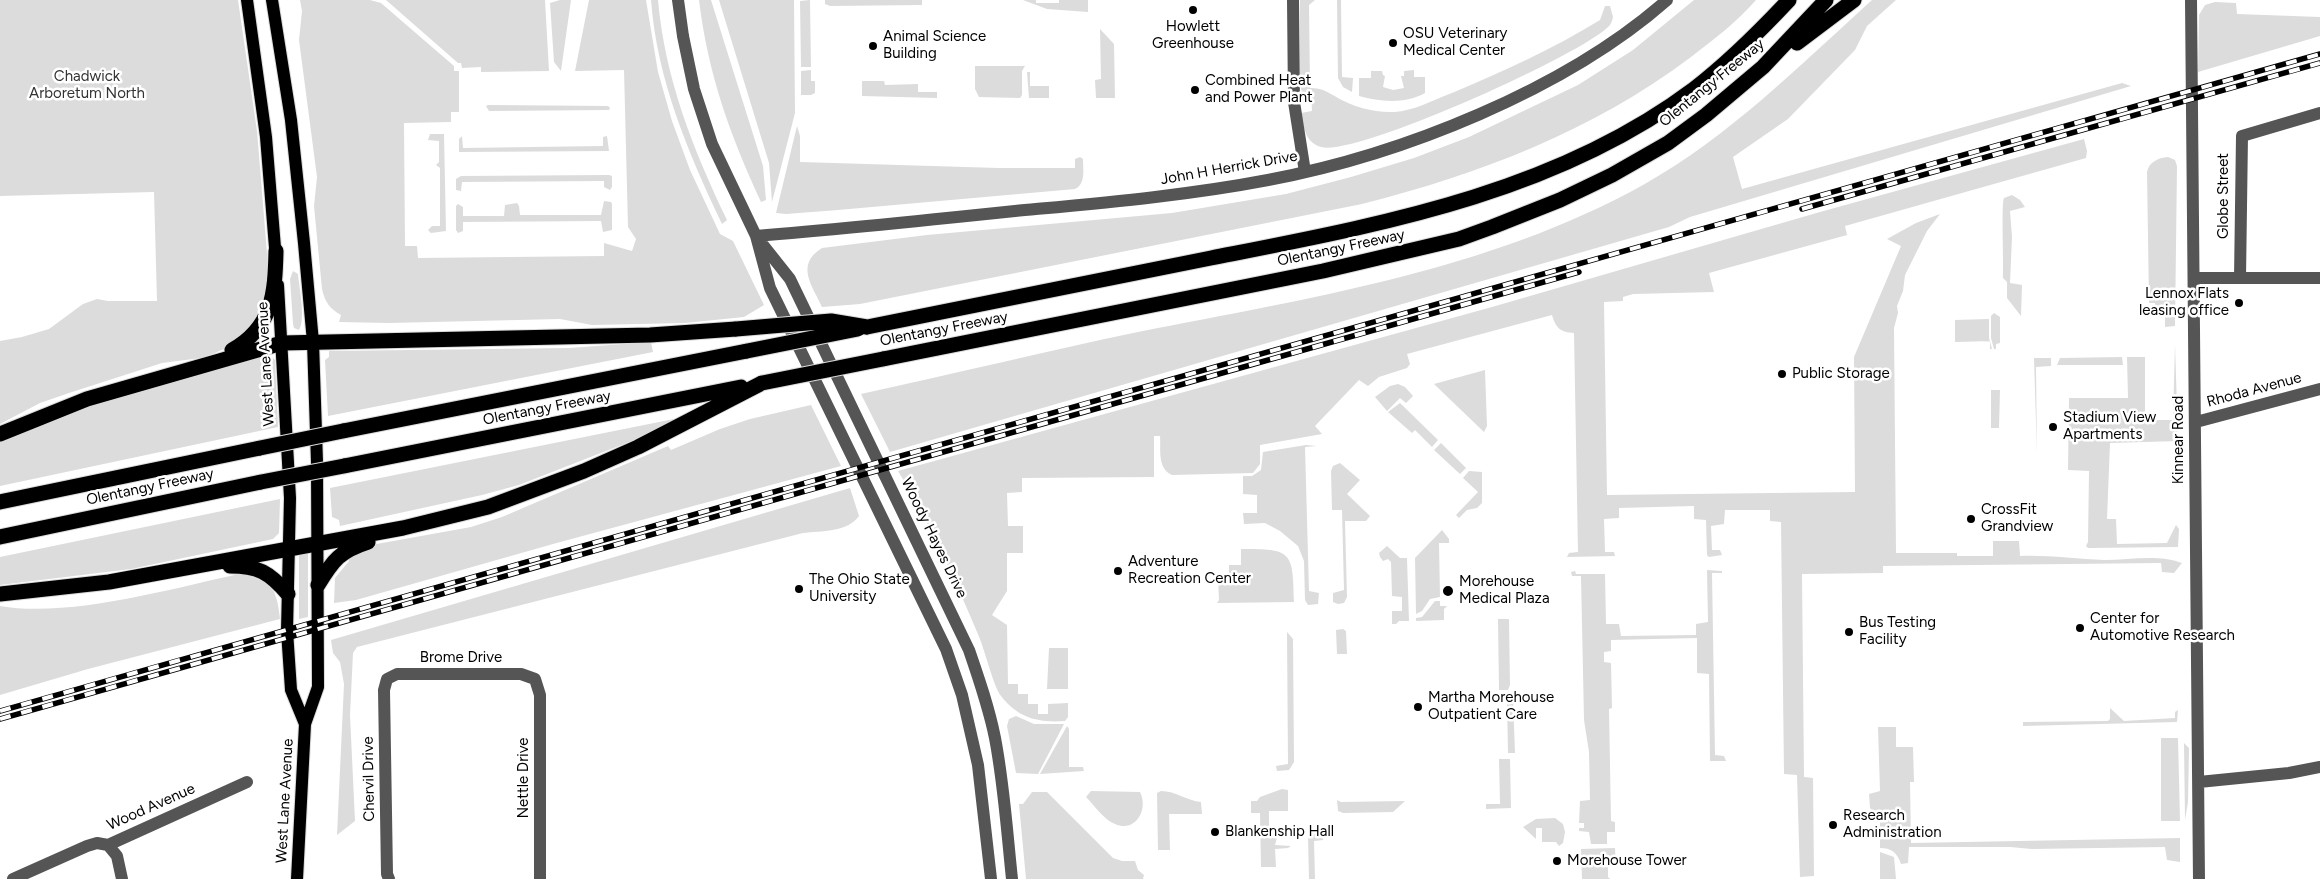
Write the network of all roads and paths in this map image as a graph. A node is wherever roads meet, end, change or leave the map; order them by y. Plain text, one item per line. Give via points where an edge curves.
1 (247, 0) edge
2 (272, 0) edge
3 (678, 0) edge
4 (1293, 0) edge
5 (1667, 0) edge
6 (1789, 0) edge
7 (1826, 0) edge
8 (1854, 0) edge
9 (2191, 0) edge
10 (1763, 67) junction
11 (2320, 113) edge
12 (1305, 172) junction
13 (756, 236) junction
14 (276, 251) junction
15 (2194, 278) junction
16 (2240, 278) junction
17 (2320, 278) edge
18 (867, 327) junction
19 (313, 342) junction
20 (282, 343) junction
21 (210, 362) junction
22 (762, 383) junction
23 (2320, 389) edge
24 (2196, 422) junction
25 (0, 434) edge
26 (0, 502) edge
27 (403, 528) junction
28 (0, 537) edge
29 (317, 543) junction
30 (288, 548) junction
31 (196, 566) junction
32 (318, 585) junction
33 (0, 594) edge
34 (288, 594) junction
35 (535, 678) joint
36 (387, 679) joint
37 (305, 724) junction
38 (2320, 767) edge
39 (246, 782) dead end
40 (2199, 782) junction
41 (108, 844) junction
42 (13, 879) edge
43 (122, 879) edge
44 (297, 879) edge
45 (389, 879) edge
46 (540, 879) edge
47 (991, 879) edge
48 (1012, 879) edge
49 (2199, 879) edge

1 - 14 main road, West Lane Avenue via 266,137
2 - 19 main road, West Lane Avenue via 291,120
3 - 13 street, Woody Hayes Drive via 694,89 712,144
4 - 12 street via 1294,102
5 - 12 street, John H Herrick Drive via 1636,26 1538,87 1424,135
6 - 18 highway, Olentangy Freeway via 1741,49 1694,89 1650,118 1551,170 1481,195 1418,214 1316,237
7 - 10 highway, Olentangy Freeway
8 - 10 highway
9 - 15 street, Kinnear Road
10 - 22 highway, Olentangy Freeway, bridge via 1668,143 1612,176 1459,239 1323,271
11 - 16 street, Globe Street via 2242,136
12 - 13 street, John H Herrick Drive via 1166,196
13 - 47 street, Woody Hayes Drive via 770,288 946,650 956,677 970,722 978,765
13 - 48 street, Woody Hayes Drive via 790,279 970,650 995,738
14 - 20 main road, West Lane Avenue
14 - 21 highway via 274,286 267,315 247,342
15 - 16 street
15 - 24 street, Kinnear Road
16 - 17 street
18 - 19 highway, bridge via 831,321 650,335
18 - 26 highway, Olentangy Freeway, bridge
19 - 20 highway
19 - 29 main road, West Lane Avenue
20 - 21 highway
20 - 30 main road, West Lane Avenue via 290,498
21 - 25 highway via 87,399
22 - 27 highway via 584,471 488,507
22 - 28 highway, Olentangy Freeway, bridge
23 - 24 street, Rhoda Avenue
24 - 40 street, Kinnear Road
27 - 29 highway
27 - 32 highway via 348,549 329,566
29 - 30 highway
29 - 32 main road, West Lane Avenue
30 - 31 highway
30 - 34 main road, West Lane Avenue
31 - 33 highway via 109,582
31 - 34 highway via 264,571
32 - 37 main road, West Lane Avenue via 318,687
34 - 37 main road, West Lane Avenue via 291,690
35 - 36 street, Brome Drive via 521,674 397,674
35 - 46 street, Nettle Drive via 540,695
36 - 45 street, Chervil Drive via 384,690
37 - 44 main road, West Lane Avenue
38 - 40 street
39 - 41 street, Wood Avenue
40 - 49 street, Kinnear Road
41 - 42 street, Wood Avenue via 87,846
41 - 43 street via 117,856

